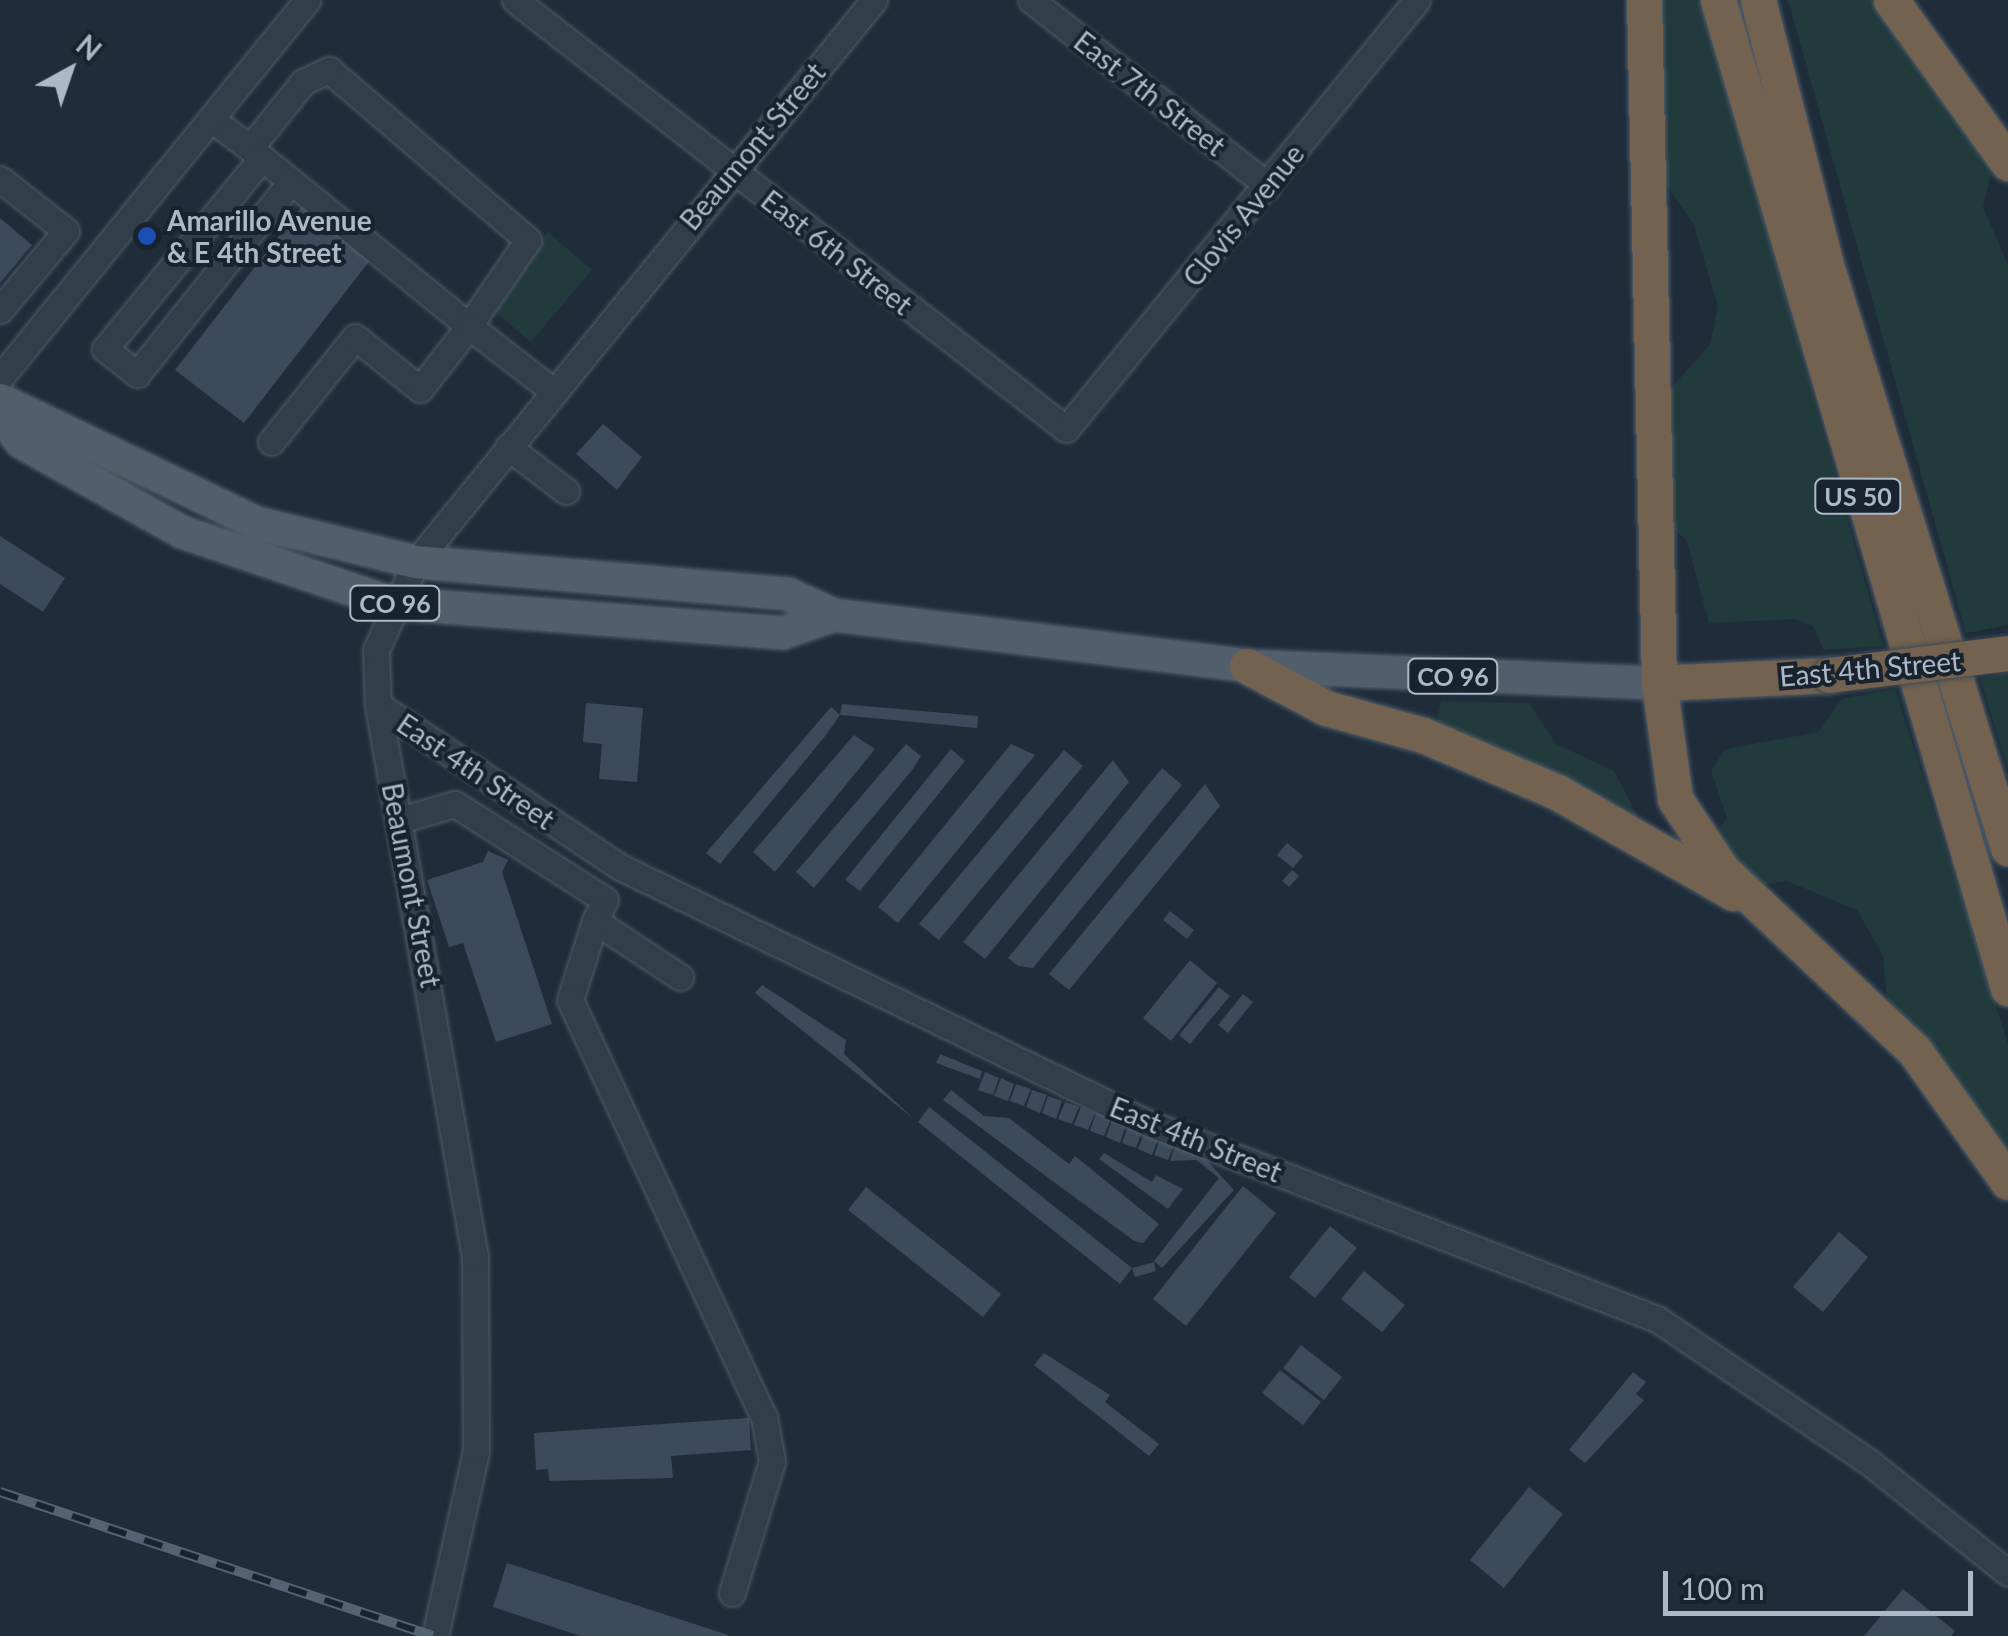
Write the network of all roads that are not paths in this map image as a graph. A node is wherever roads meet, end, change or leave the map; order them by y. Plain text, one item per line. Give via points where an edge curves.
1 (307, 0) edge
2 (515, 0) edge
3 (874, 0) edge
4 (1032, 0) edge
5 (1417, 0) edge
6 (1644, 0) edge
7 (1718, 0) edge
8 (1758, 0) edge
9 (1891, 0) edge
10 (211, 118) junction
11 (256, 154) junction
12 (2008, 164) edge
13 (731, 170) junction
14 (0, 179) edge
15 (290, 183) junction
16 (1268, 186) junction
17 (0, 310) edge
18 (469, 326) junction
19 (0, 378) edge
20 (553, 392) junction
21 (0, 400) edge
22 (0, 414) edge
23 (1066, 429) joint
24 (272, 442) dead end
25 (508, 448) junction
26 (566, 491) dead end
27 (416, 562) junction
28 (392, 603) junction
29 (834, 615) junction
30 (2008, 653) edge
31 (1248, 666) junction
32 (1658, 683) junction
33 (378, 706) junction
34 (477, 772) junction
35 (455, 804) junction
36 (536, 812) junction
37 (400, 820) junction
38 (517, 844) junction
39 (2008, 848) edge
40 (620, 867) junction
41 (1760, 907) junction
42 (600, 911) junction
43 (680, 977) dead end
44 (2008, 988) edge
45 (2008, 1182) edge
46 (2008, 1573) edge
47 (732, 1593) dead end
48 (436, 1636) edge

1 - 10 street
2 - 13 street, East 6th Street
3 - 13 street, Beaumont Street
4 - 16 street, East 7th Street
5 - 16 street, Clovis Avenue
6 - 32 highway
7 - 44 highway, US 50
8 - 39 highway, US 50 via 1826,265
9 - 12 highway
10 - 11 street
10 - 19 street
11 - 15 street
11 - 15 street via 105,350 137,374
11 - 18 street via 303,82 328,70 528,240
13 - 20 street, Beaumont Street
13 - 23 street, East 6th Street
14 - 17 street via 66,231
15 - 18 street
16 - 23 street, Clovis Avenue
18 - 20 street
18 - 24 street via 420,389 356,338
20 - 25 street, Beaumont Street
21 - 27 main road, East 4th Street / CO 96 via 258,523
22 - 28 main road, East 4th Street / CO 96 via 21,442 168,524
25 - 26 street
25 - 27 street, Beaumont Street
27 - 28 street, Beaumont Street
27 - 29 main road, East 4th Street / CO 96 via 788,594
28 - 29 main road, East 4th Street / CO 96 via 783,633
28 - 33 street, Beaumont Street via 376,650
29 - 31 main road, East 4th Street / CO 96
30 - 32 highway, East 4th Street / CO 96, bridge via 1829,675
31 - 32 main road, East 4th Street / CO 96
31 - 41 highway, CO 96 via 1326,708 1423,735 1557,792
32 - 41 highway via 1675,799 1698,841
33 - 34 street, East 4th Street
33 - 37 street, Beaumont Street
34 - 35 street
34 - 36 street, East 4th Street
35 - 37 street
35 - 38 street
36 - 38 street
36 - 40 street, East 4th Street
37 - 48 street, Beaumont Street via 475,1256 476,1451
38 - 42 street
40 - 42 street
40 - 46 street, East 4th Street via 1148,1123 1658,1319 1868,1462
41 - 45 highway, CO 96 via 1914,1050
42 - 43 street
42 - 47 street via 570,1000 764,1417 772,1461

